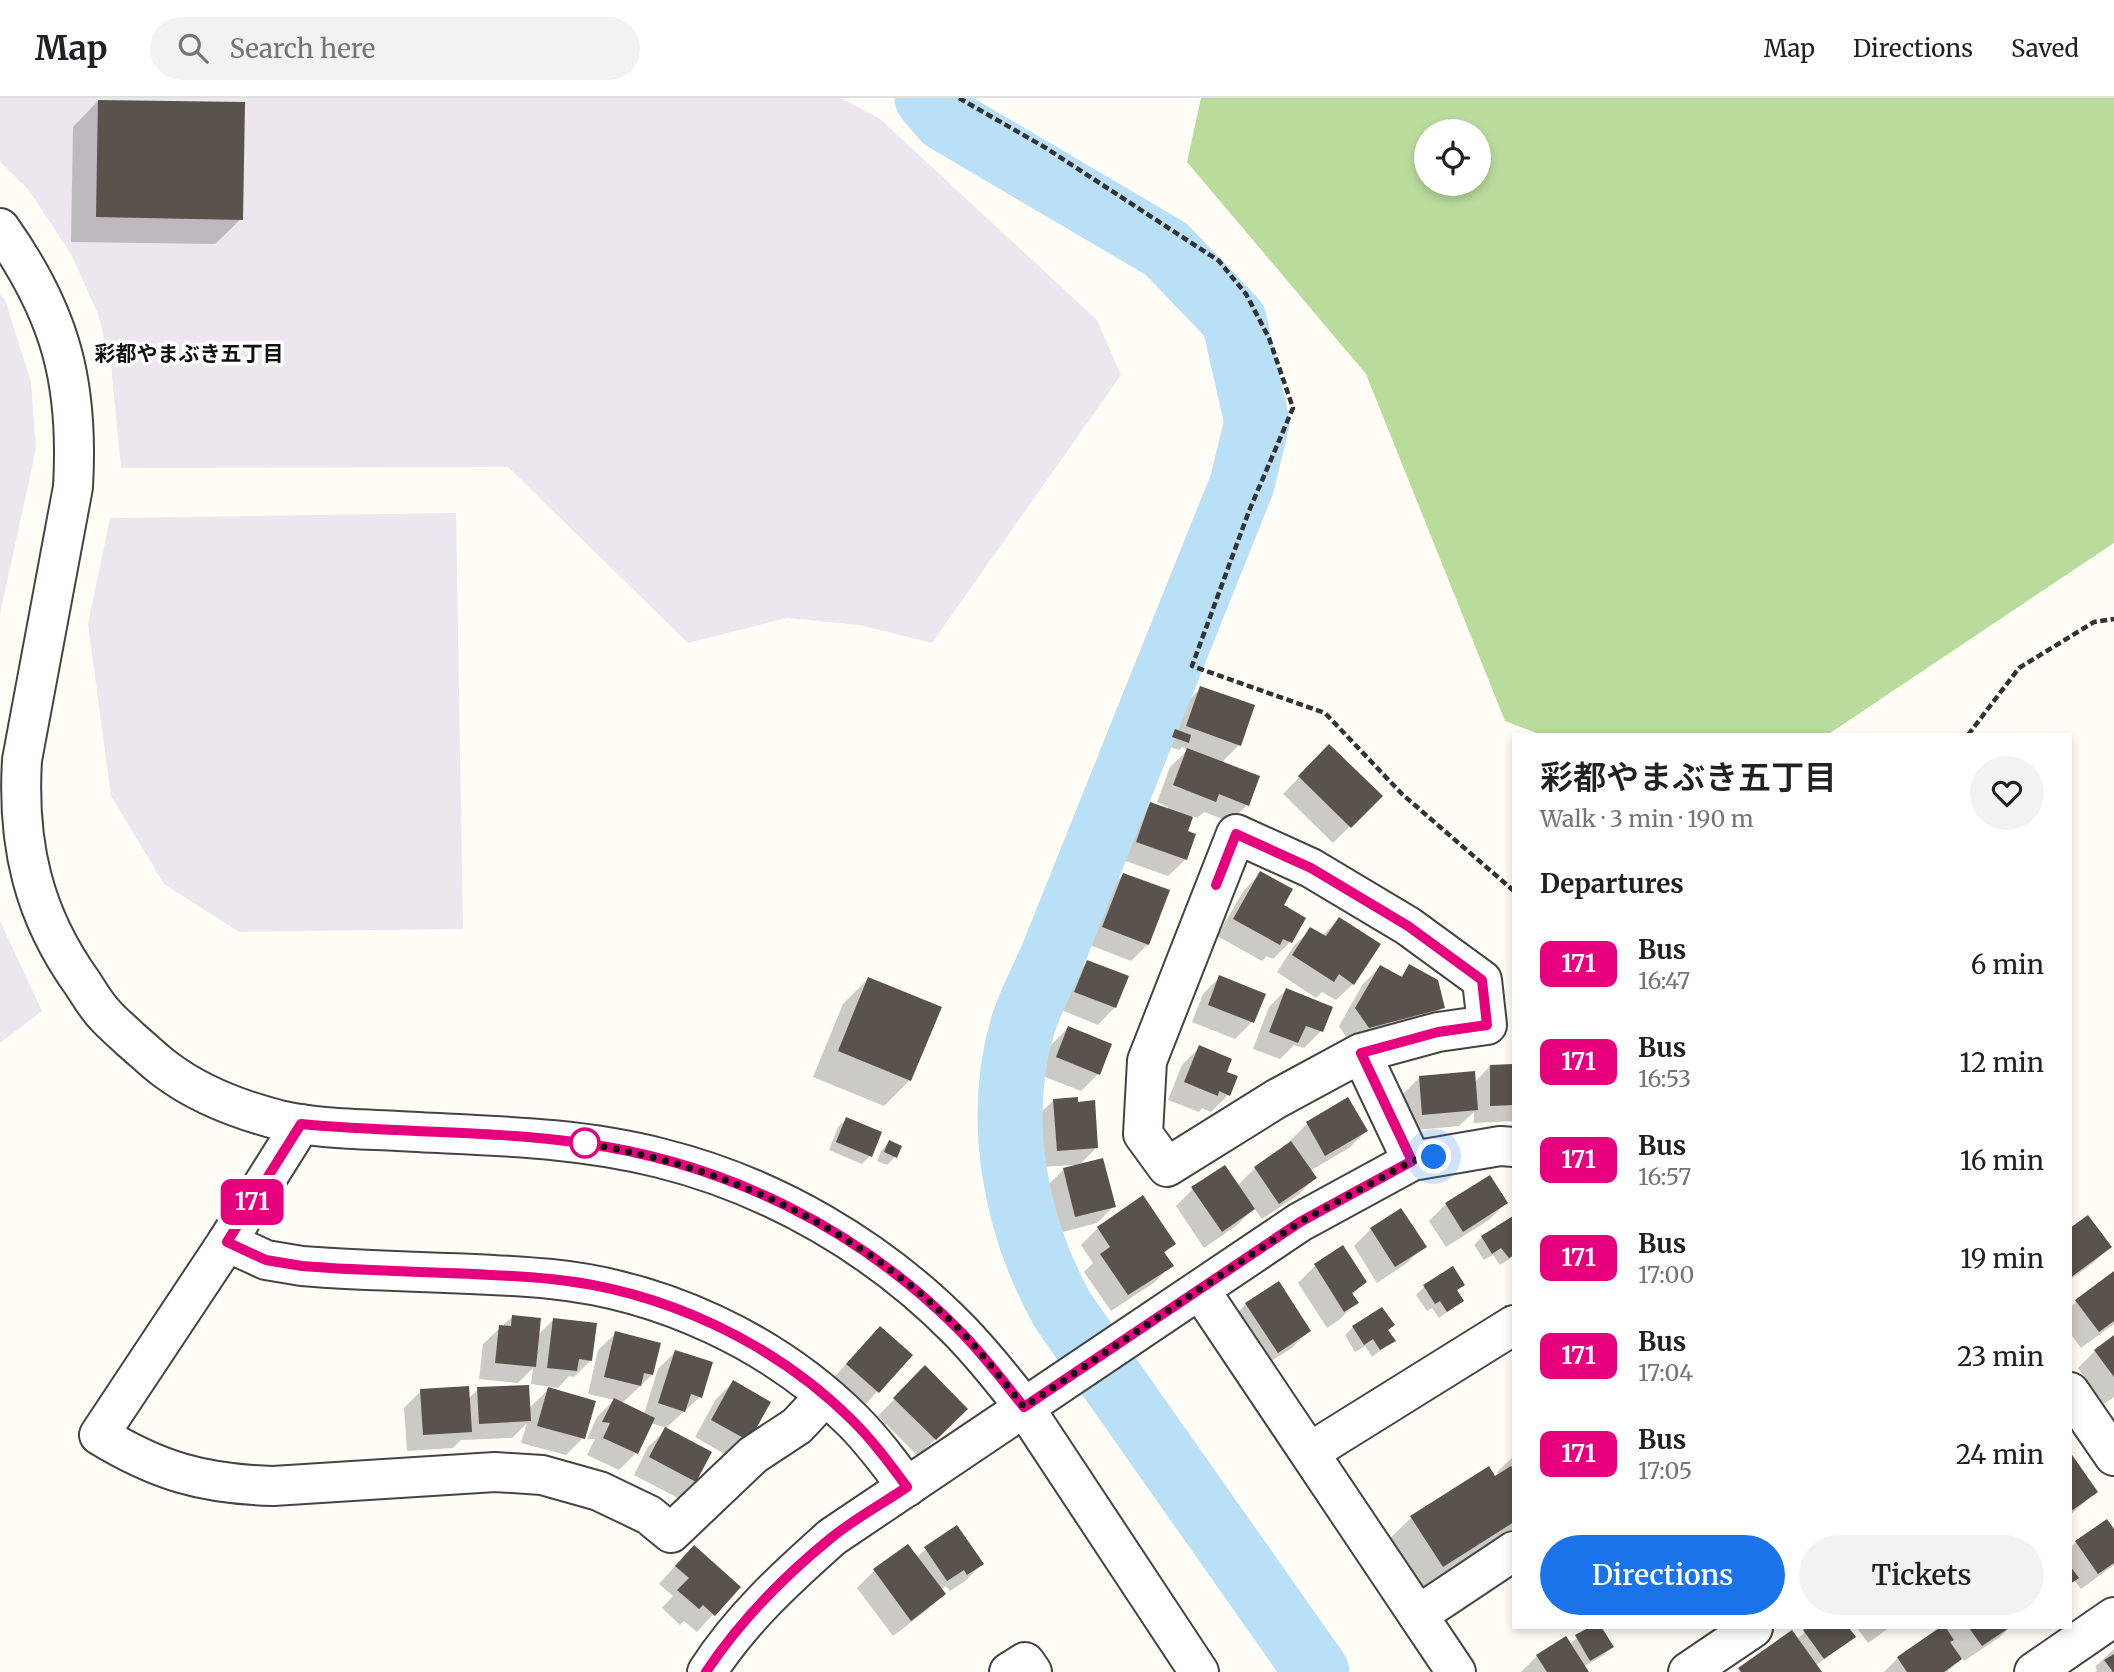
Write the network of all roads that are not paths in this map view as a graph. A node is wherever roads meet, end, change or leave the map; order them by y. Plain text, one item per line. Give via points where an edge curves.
1 (0, 228) edge
2 (1361, 1053) junction
3 (301, 1124) junction
4 (1512, 1147) edge
5 (1412, 1161) junction
6 (227, 1242) junction
7 (1200, 1290) junction
8 (1512, 1326) edge
9 (825, 1396) junction
10 (2073, 1403) edge
11 (1024, 1407) junction
12 (1310, 1452) junction
13 (2114, 1456) edge
14 (907, 1487) junction
15 (1512, 1552) edge
16 (1418, 1615) junction
17 (2114, 1617) edge
18 (1752, 1629) edge
19 (706, 1672) edge
20 (1009, 1672) edge
21 (1032, 1672) edge
22 (1199, 1672) edge
23 (1456, 1672) edge
24 (1688, 1672) edge
25 (2034, 1672) edge

1 - 3 street via 26,265 50,314 66,363 75,450 73,487 22,760 23,840 31,880 69,966 106,1016 165,1070 236,1107
2 - 2 street via 1167,1167 1143,1134 1147,1061 1236,834 1311,868 1408,926 1482,980 1487,1025 1438,1032
2 - 5 street
3 - 6 street
3 - 11 street via 582,1143 662,1158 739,1184 810,1217 899,1277 960,1331
4 - 5 street
5 - 7 street via 1300,1222
6 - 9 street via 266,1260 302,1266 513,1276 600,1287 711,1324 772,1356
6 - 9 street via 99,1435 131,1454 198,1479 273,1486 495,1472 542,1475 599,1491 649,1515 671,1533 753,1455 797,1426
7 - 11 street
7 - 12 street
8 - 12 street
9 - 14 street via 860,1429
10 - 13 street
11 - 14 street
11 - 22 street
12 - 16 street
14 - 19 street via 832,1536 787,1577 743,1623
15 - 16 street
16 - 23 street
17 - 25 street
18 - 24 street
20 - 21 street via 1025,1662

